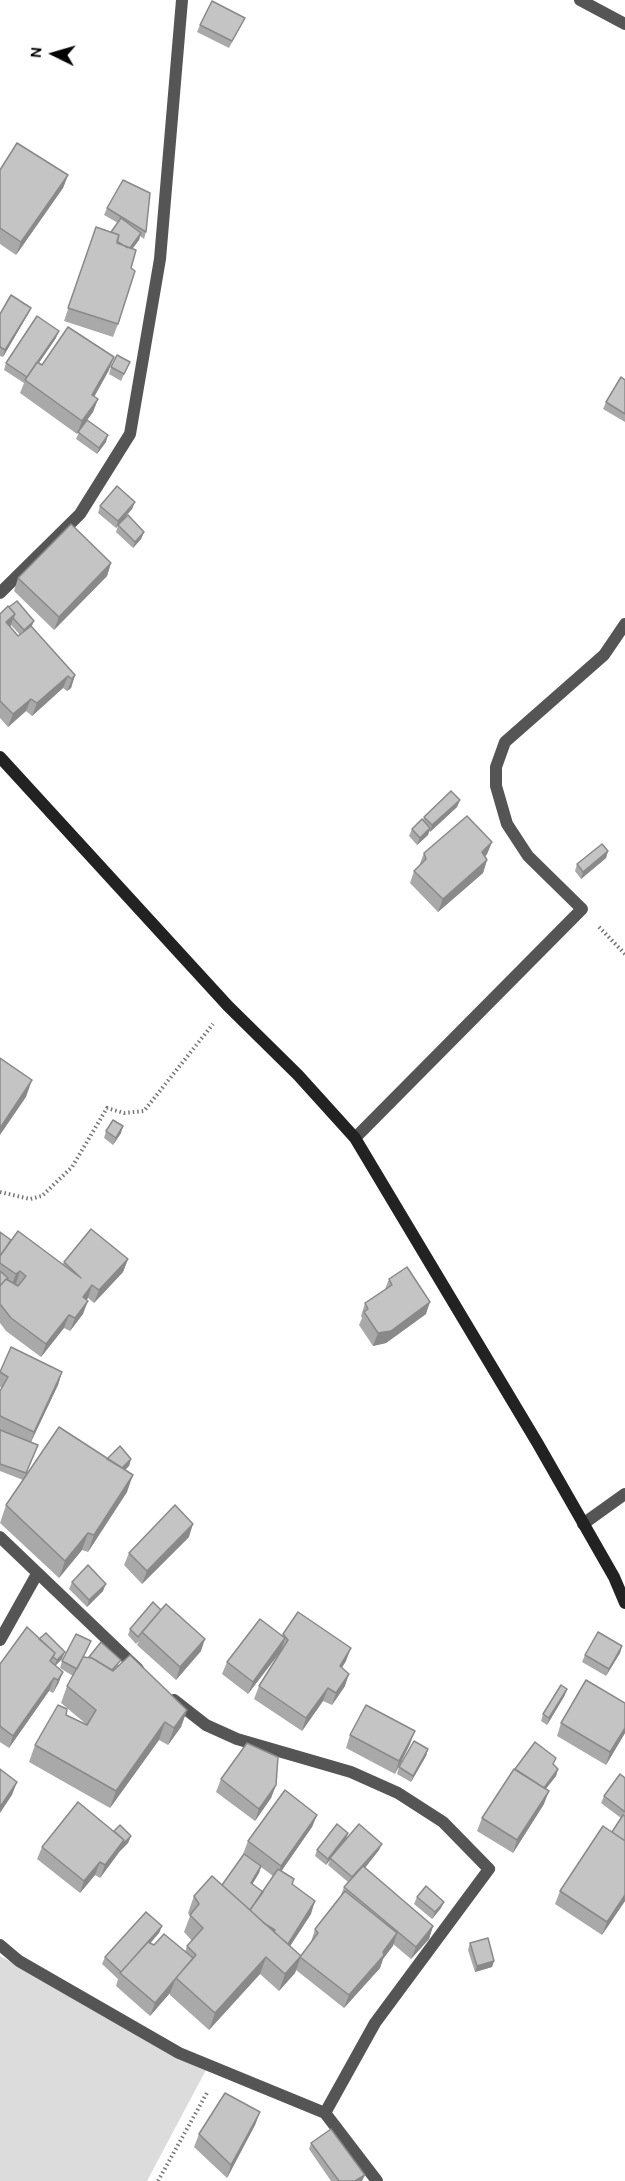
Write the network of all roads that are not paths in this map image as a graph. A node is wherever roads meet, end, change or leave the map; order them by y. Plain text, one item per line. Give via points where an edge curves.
1 (182, 0) edge
2 (580, 0) edge
3 (625, 24) edge
4 (0, 593) edge
5 (625, 624) edge
6 (0, 757) edge
7 (355, 1138) junction
8 (625, 1494) edge
9 (583, 1524) junction
10 (0, 1537) edge
11 (37, 1574) junction
12 (625, 1603) edge
13 (0, 1640) edge
14 (148, 1678) edge
15 (165, 1692) edge
16 (0, 1946) edge
17 (325, 2112) junction
18 (377, 2181) edge

1 - 4 street via 160,259 130,434 80,514
2 - 3 street
5 - 7 street via 604,655 505,742 496,767 496,786 507,824 528,856 582,909
6 - 7 street
7 - 9 street
8 - 9 street
9 - 12 street
10 - 11 street
11 - 13 street
11 - 14 street
15 - 17 street via 206,1725 237,1740 351,1772 398,1793 443,1822 489,1869 375,2023
16 - 17 street via 19,1961 179,2053
17 - 18 street

